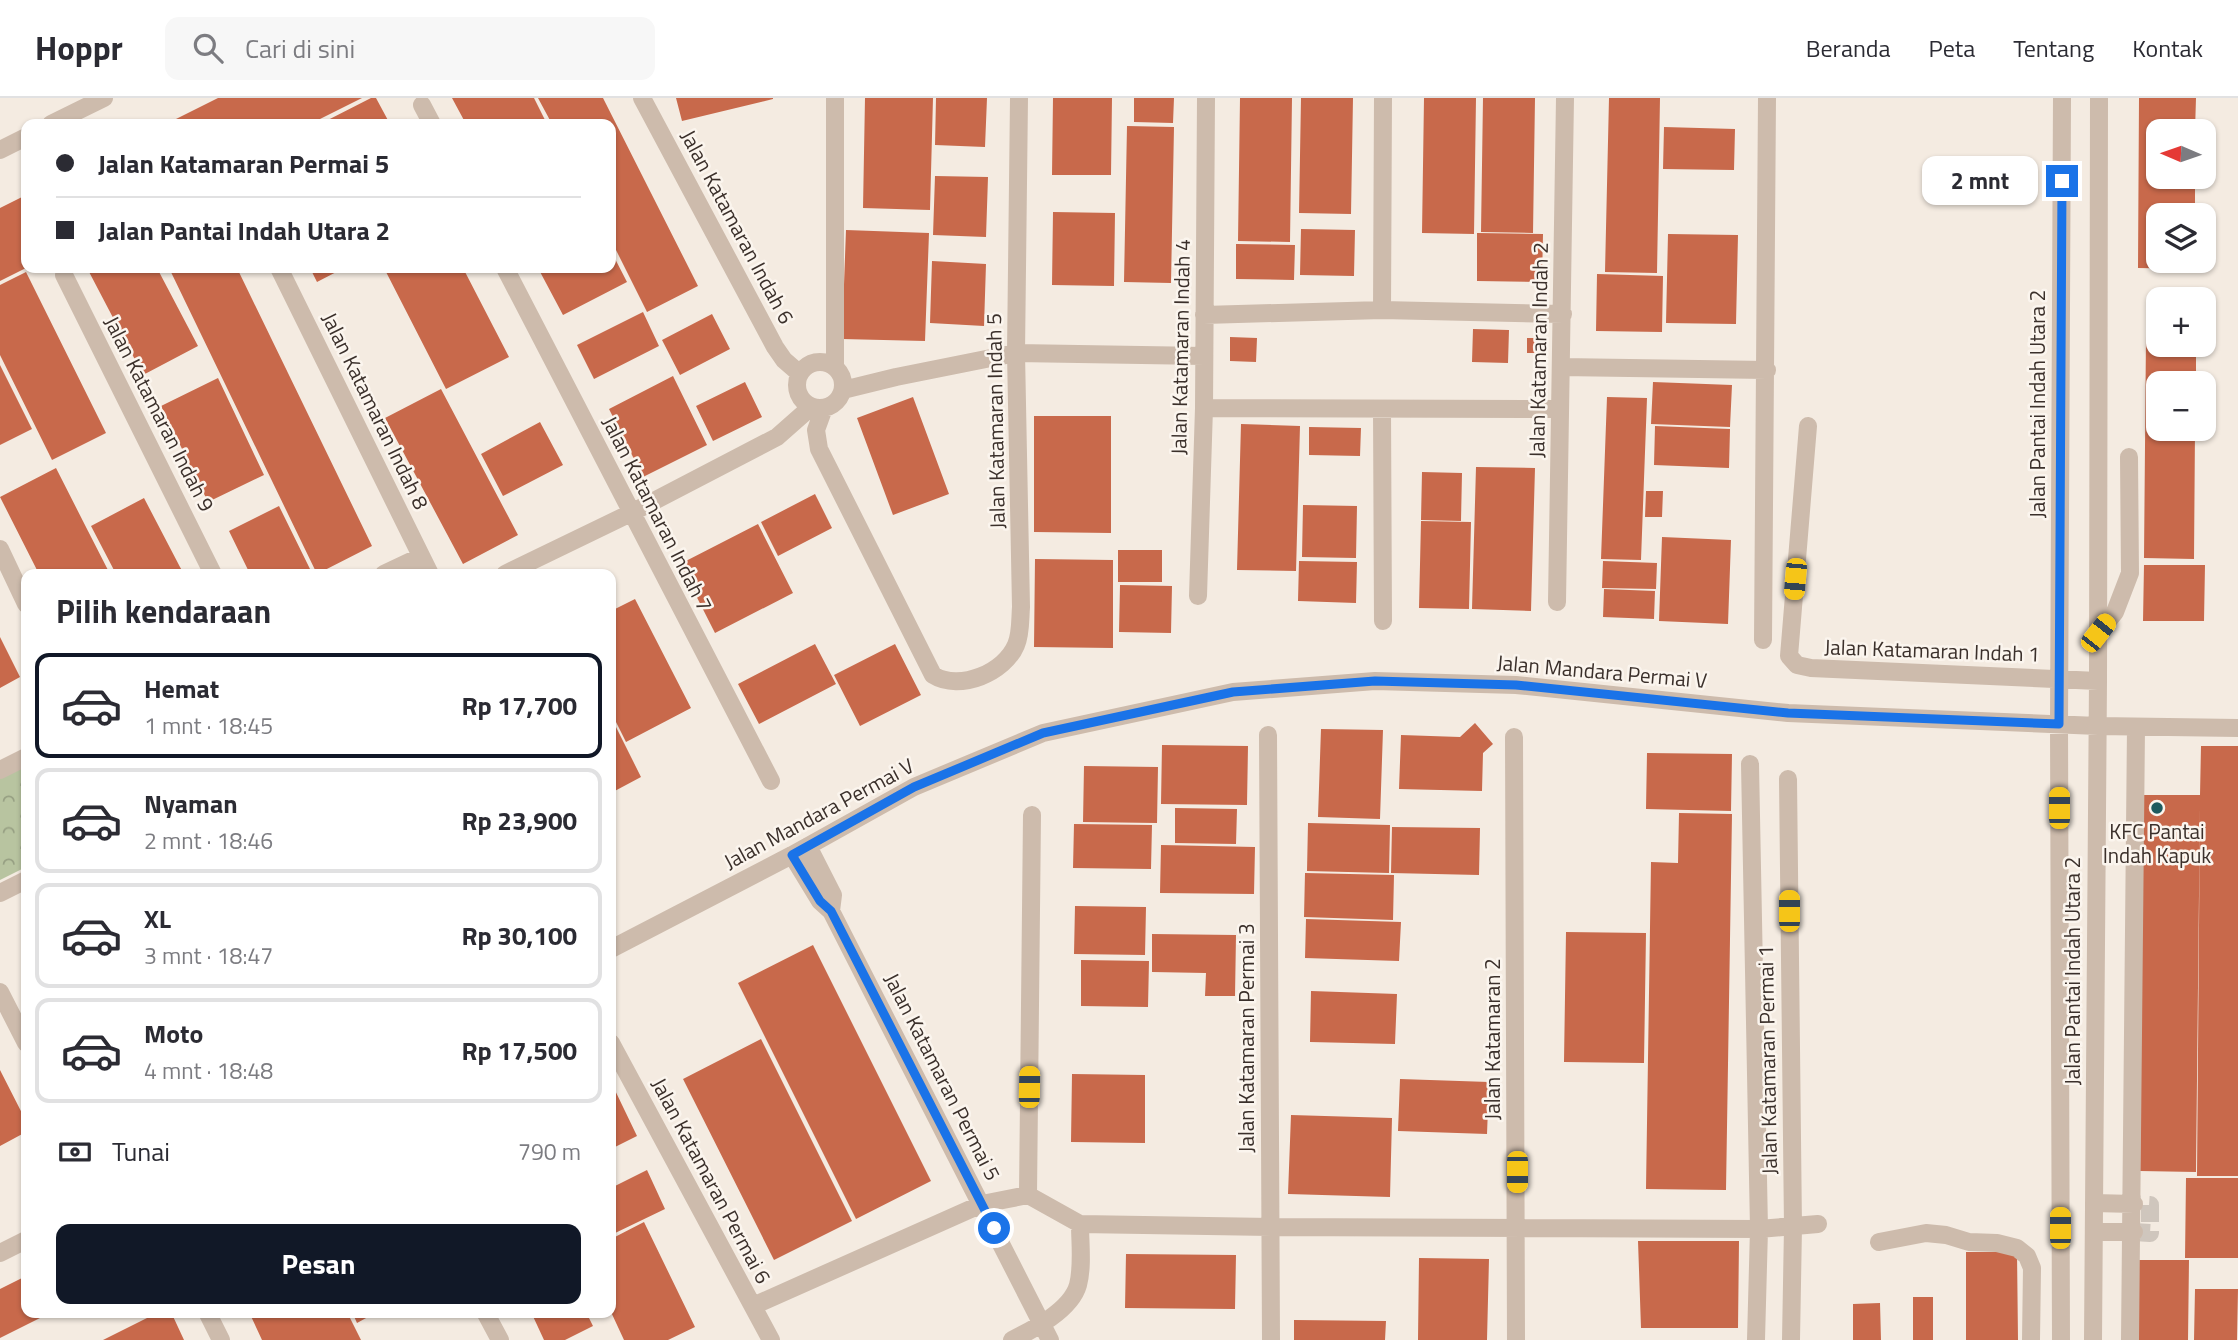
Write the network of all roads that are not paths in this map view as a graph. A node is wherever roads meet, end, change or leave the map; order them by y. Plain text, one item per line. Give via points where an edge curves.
1 (104, 98) edge
2 (642, 98) edge
3 (835, 98) edge
4 (1020, 98) edge
5 (1206, 98) edge
6 (1383, 98) edge
7 (1565, 98) edge
8 (1767, 98) edge
9 (2062, 98) edge
10 (2099, 98) edge
11 (422, 105) dead end
12 (61, 119) edge
13 (429, 119) edge
14 (21, 140) edge
15 (0, 150) edge
16 (281, 273) edge
17 (508, 273) edge
18 (64, 275) dead end
19 (1382, 310) junction
20 (1563, 314) junction
21 (1204, 315) junction
22 (1016, 353) junction
23 (1204, 356) junction
24 (835, 366) junction
25 (1561, 367) junction
26 (1767, 370) junction
27 (799, 373) junction
28 (843, 390) junction
29 (818, 408) junction
30 (1204, 408) junction
31 (1560, 409) junction
32 (1382, 410) junction
33 (1808, 426) dead end
34 (2129, 457) dead end
35 (631, 513) junction
36 (0, 549) edge
37 (421, 556) junction
38 (211, 569) edge
39 (394, 569) edge
40 (427, 569) edge
41 (515, 569) edge
42 (21, 593) edge
43 (1198, 596) dead end
44 (1557, 602) dead end
45 (1383, 621) dead end
46 (2098, 633) junction
47 (1763, 640) dead end
48 (2059, 679) junction
49 (2098, 681) junction
50 (2059, 724) junction
51 (2098, 726) junction
52 (2136, 727) junction
53 (2238, 728) edge
54 (1268, 735) dead end
55 (1514, 737) dead end
56 (21, 760) edge
57 (1750, 764) dead end
58 (0, 770) edge
59 (1788, 779) dead end
60 (771, 781) dead end
61 (1032, 814) dead end
62 (808, 846) junction
63 (792, 855) junction
64 (21, 882) edge
65 (0, 893) edge
66 (831, 911) junction
67 (616, 946) edge
68 (0, 992) edge
69 (21, 1033) edge
70 (616, 1052) edge
71 (1028, 1195) junction
72 (2094, 1203) junction
73 (982, 1204) junction
74 (2132, 1204) junction
75 (1080, 1224) junction
76 (1818, 1224) dead end
77 (1271, 1227) junction
78 (1517, 1227) junction
79 (1793, 1227) junction
80 (1759, 1229) junction
81 (2094, 1232) junction
82 (2132, 1232) junction
83 (21, 1242) edge
84 (1879, 1242) dead end
85 (0, 1253) edge
86 (753, 1306) junction
87 (210, 1318) edge
88 (488, 1318) edge
89 (1046, 1333) edge
90 (221, 1340) edge
91 (500, 1340) edge
92 (771, 1340) edge
93 (1012, 1340) edge
94 (1271, 1340) edge
95 (1516, 1340) edge
96 (1756, 1340) edge
97 (1791, 1340) edge
98 (2031, 1340) edge
99 (2061, 1340) edge
100 (2093, 1340) edge
101 (2130, 1340) edge

1 - 12 street
2 - 27 street, Jalan Katamaran Indah 6 via 775,347
3 - 24 street
4 - 22 street, Jalan Katamaran Indah 5
5 - 21 street, Jalan Katamaran Indah 4
6 - 19 street
7 - 20 street, Jalan Katamaran Indah 2
8 - 26 street
9 - 48 street, Jalan Pantai Indah Utara 2
10 - 46 street, Jalan Pantai Indah Utara 2
11 - 13 street
14 - 15 street
16 - 37 street, Jalan Katamaran Indah 8
17 - 35 street, Jalan Katamaran Indah 7
18 - 38 street, Jalan Katamaran Indah 9
19 - 20 street
19 - 21 street
20 - 25 street, Jalan Katamaran Indah 2
21 - 23 street, Jalan Katamaran Indah 4
22 - 23 street
22 - 28 street
22 - 29 street, Jalan Katamaran Indah 5 via 1021,607 1017,643 1007,661 989,673 952,681 933,675 819,449
23 - 30 street, Jalan Katamaran Indah 4
24 - 27 street via 809,363
24 - 28 street
25 - 26 street
25 - 31 street, Jalan Katamaran Indah 2
26 - 47 street
27 - 29 street via 796,386 800,398
28 - 29 street via 836,402
29 - 35 street via 777,437
30 - 32 street
30 - 43 street, Jalan Katamaran Indah 4
31 - 32 street
31 - 44 street, Jalan Katamaran Indah 2
32 - 45 street
33 - 48 street, Jalan Katamaran Indah 1 via 1788,656 1797,665 1811,668
34 - 46 street via 2130,573 2115,612
35 - 41 street
35 - 60 street, Jalan Katamaran Indah 7
36 - 42 street
37 - 39 street
37 - 40 street, Jalan Katamaran Indah 8
46 - 49 street, Jalan Pantai Indah Utara 2
48 - 49 street, Jalan Katamaran Indah 1
48 - 50 street, Jalan Pantai Indah Utara 2
49 - 51 street, Jalan Pantai Indah Utara 2
50 - 51 street, Jalan Mandara Permai V
50 - 62 street, Jalan Mandara Permai V via 1788,713 1503,685 1375,681 1233,692 1043,733 914,787
50 - 99 street, Jalan Pantai Indah Utara 2
51 - 52 street, Jalan Mandara Permai V
51 - 72 street, Jalan Pantai Indah Utara 2
52 - 53 street, Jalan Mandara Permai V
52 - 74 street
54 - 77 street, Jalan Katamaran Permai 3
55 - 78 street, Jalan Katamaran 2
56 - 58 street
57 - 80 street
59 - 79 street, Jalan Katamaran Permai 1
61 - 71 street
62 - 63 street, Jalan Mandara Permai V
62 - 66 street, Jalan Katamaran Permai 5 via 834,895
63 - 66 street, Jalan Katamaran Permai 5
63 - 67 street, Jalan Mandara Permai V
64 - 65 street
66 - 73 street, Jalan Katamaran Permai 5
68 - 69 street
70 - 86 street, Jalan Katamaran Permai 6
71 - 73 street
71 - 75 street
72 - 74 street
72 - 81 street, Jalan Pantai Indah Utara 2
73 - 86 street
73 - 89 street, Jalan Katamaran Permai 5
74 - 82 street
75 - 77 street
75 - 89 street via 1077,1288
76 - 79 street
77 - 78 street
77 - 94 street, Jalan Katamaran Permai 3
78 - 80 street
78 - 95 street, Jalan Katamaran 2
79 - 80 street
79 - 97 street, Jalan Katamaran Permai 1
80 - 96 street
81 - 82 street
81 - 100 street, Jalan Pantai Indah Utara 2
82 - 101 street
83 - 85 street
84 - 98 street via 1926,1233 2017,1248 2032,1268
86 - 92 street, Jalan Katamaran Permai 6
87 - 90 street
88 - 91 street
89 - 93 street

